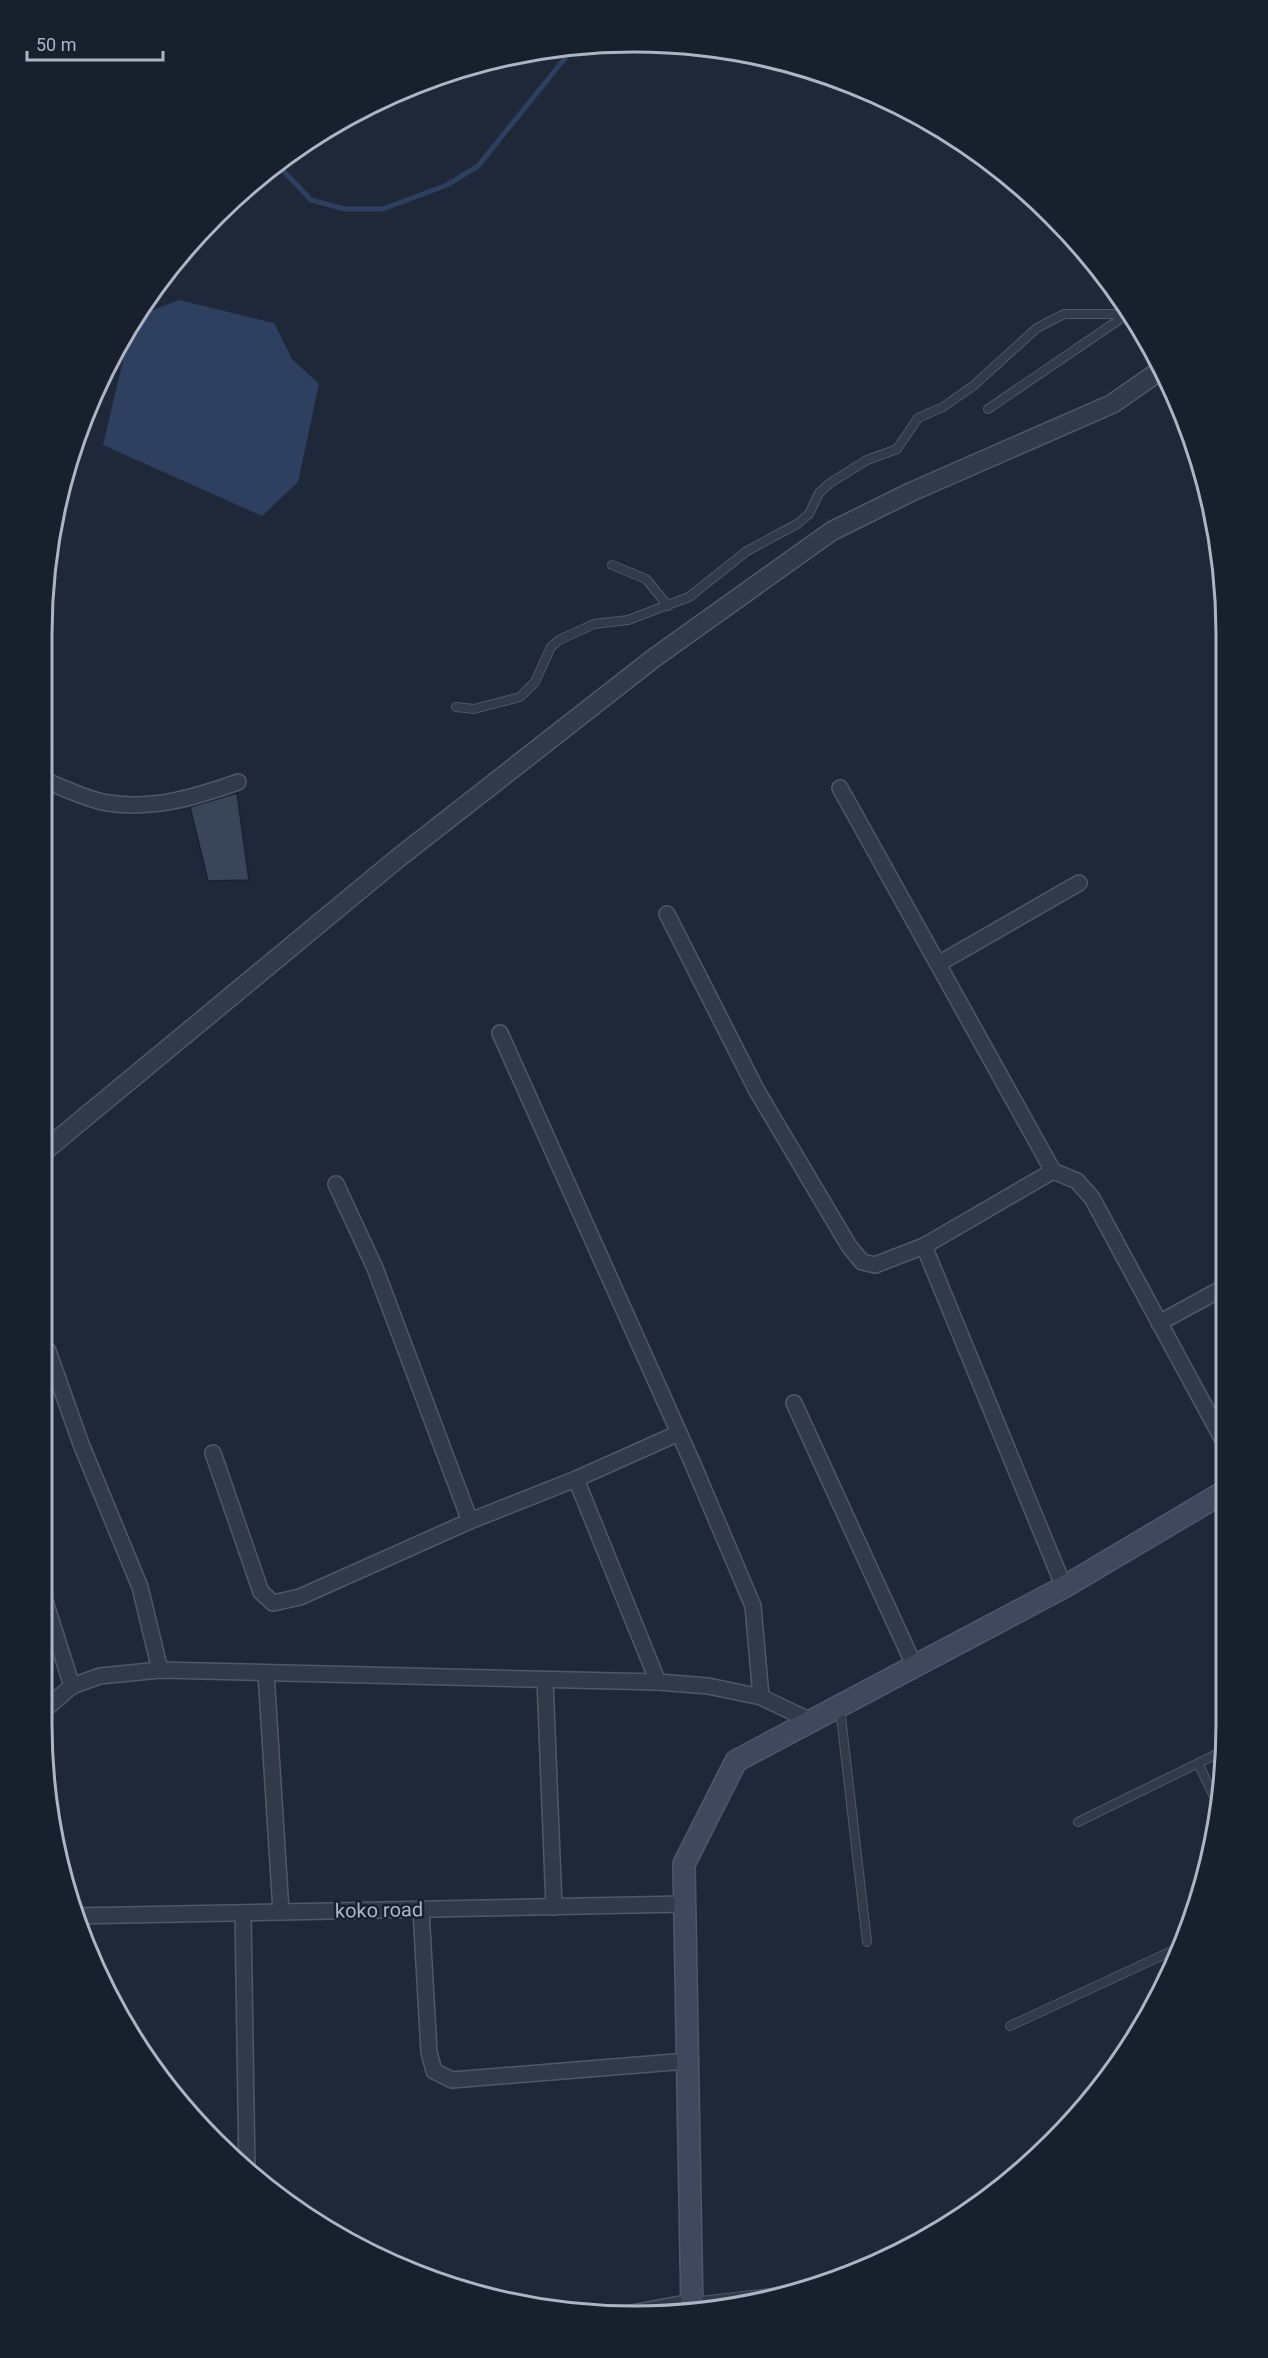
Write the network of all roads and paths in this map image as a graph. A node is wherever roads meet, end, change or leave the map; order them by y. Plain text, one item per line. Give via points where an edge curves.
1 (1119, 314) edge
2 (1122, 318) edge
3 (1155, 374) edge
4 (988, 409) dead end
5 (612, 565) dead end
6 (668, 606) junction
7 (456, 707) dead end
8 (238, 782) dead end
9 (52, 783) edge
10 (840, 788) dead end
11 (1079, 883) dead end
12 (667, 914) dead end
13 (938, 964) junction
14 (500, 1033) dead end
15 (52, 1145) edge
16 (1053, 1171) junction
17 (336, 1184) dead end
18 (924, 1246) junction
19 (1216, 1292) edge
20 (1159, 1323) junction
21 (52, 1367) edge
22 (794, 1403) dead end
23 (1216, 1427) edge
24 (679, 1433) junction
25 (213, 1453) dead end
26 (576, 1479) junction
27 (1216, 1497) edge
28 (470, 1521) junction
29 (1064, 1587) junction
30 (52, 1623) edge
31 (914, 1665) junction
32 (160, 1670) junction
33 (266, 1673) junction
34 (545, 1680) junction
35 (658, 1682) junction
36 (72, 1686) junction
37 (761, 1697) junction
38 (52, 1703) edge
39 (840, 1704) junction
40 (809, 1720) junction
41 (1214, 1755) edge
42 (1198, 1763) junction
43 (1212, 1792) edge
44 (1078, 1822) dead end
45 (684, 1904) junction
46 (554, 1907) junction
47 (421, 1910) junction
48 (280, 1912) junction
49 (243, 1913) junction
50 (85, 1916) edge
51 (867, 1942) dead end
52 (1169, 1952) edge
53 (1010, 2026) dead end
54 (687, 2061) junction
55 (247, 2157) edge
56 (691, 2303) edge

1 - 6 lane via 1064,314 1037,328 973,386 943,407 918,418 897,449 867,460 830,483 819,493 809,514 797,524 747,551 689,597
2 - 4 lane
3 - 15 street via 1112,404 911,492 823,538 654,658 433,831
5 - 6 lane via 646,579
6 - 7 lane via 628,620 594,624 559,640 535,682 520,698 474,709
8 - 9 street via 188,799 149,804 107,803
10 - 13 street
11 - 13 street
12 - 18 street via 757,1091 849,1246 862,1262 875,1265
13 - 16 street
14 - 24 street
16 - 18 street
16 - 20 street via 1077,1181 1092,1198
17 - 28 street via 375,1268
18 - 29 street
19 - 20 street
20 - 23 street
21 - 32 street via 140,1587
22 - 31 street
24 - 26 street
24 - 37 street via 753,1606
25 - 28 street via 261,1592 273,1603 300,1597
26 - 28 street
26 - 35 street
27 - 29 main road
29 - 31 main road
30 - 36 street
31 - 39 main road
32 - 33 street
32 - 36 street via 100,1676
33 - 34 street
33 - 48 street
34 - 35 street
34 - 46 street
35 - 37 street via 708,1686
36 - 38 street
37 - 40 street
39 - 40 main road
39 - 51 lane
40 - 45 main road via 736,1761 684,1864
41 - 42 lane
42 - 43 lane
42 - 44 lane
45 - 46 street, koko road
45 - 54 main road
46 - 47 street, koko road
47 - 48 street, koko road
47 - 54 street via 429,2052 434,2071 452,2080
48 - 49 street, koko road
49 - 50 street, koko road
49 - 55 street
52 - 53 lane
54 - 56 main road

